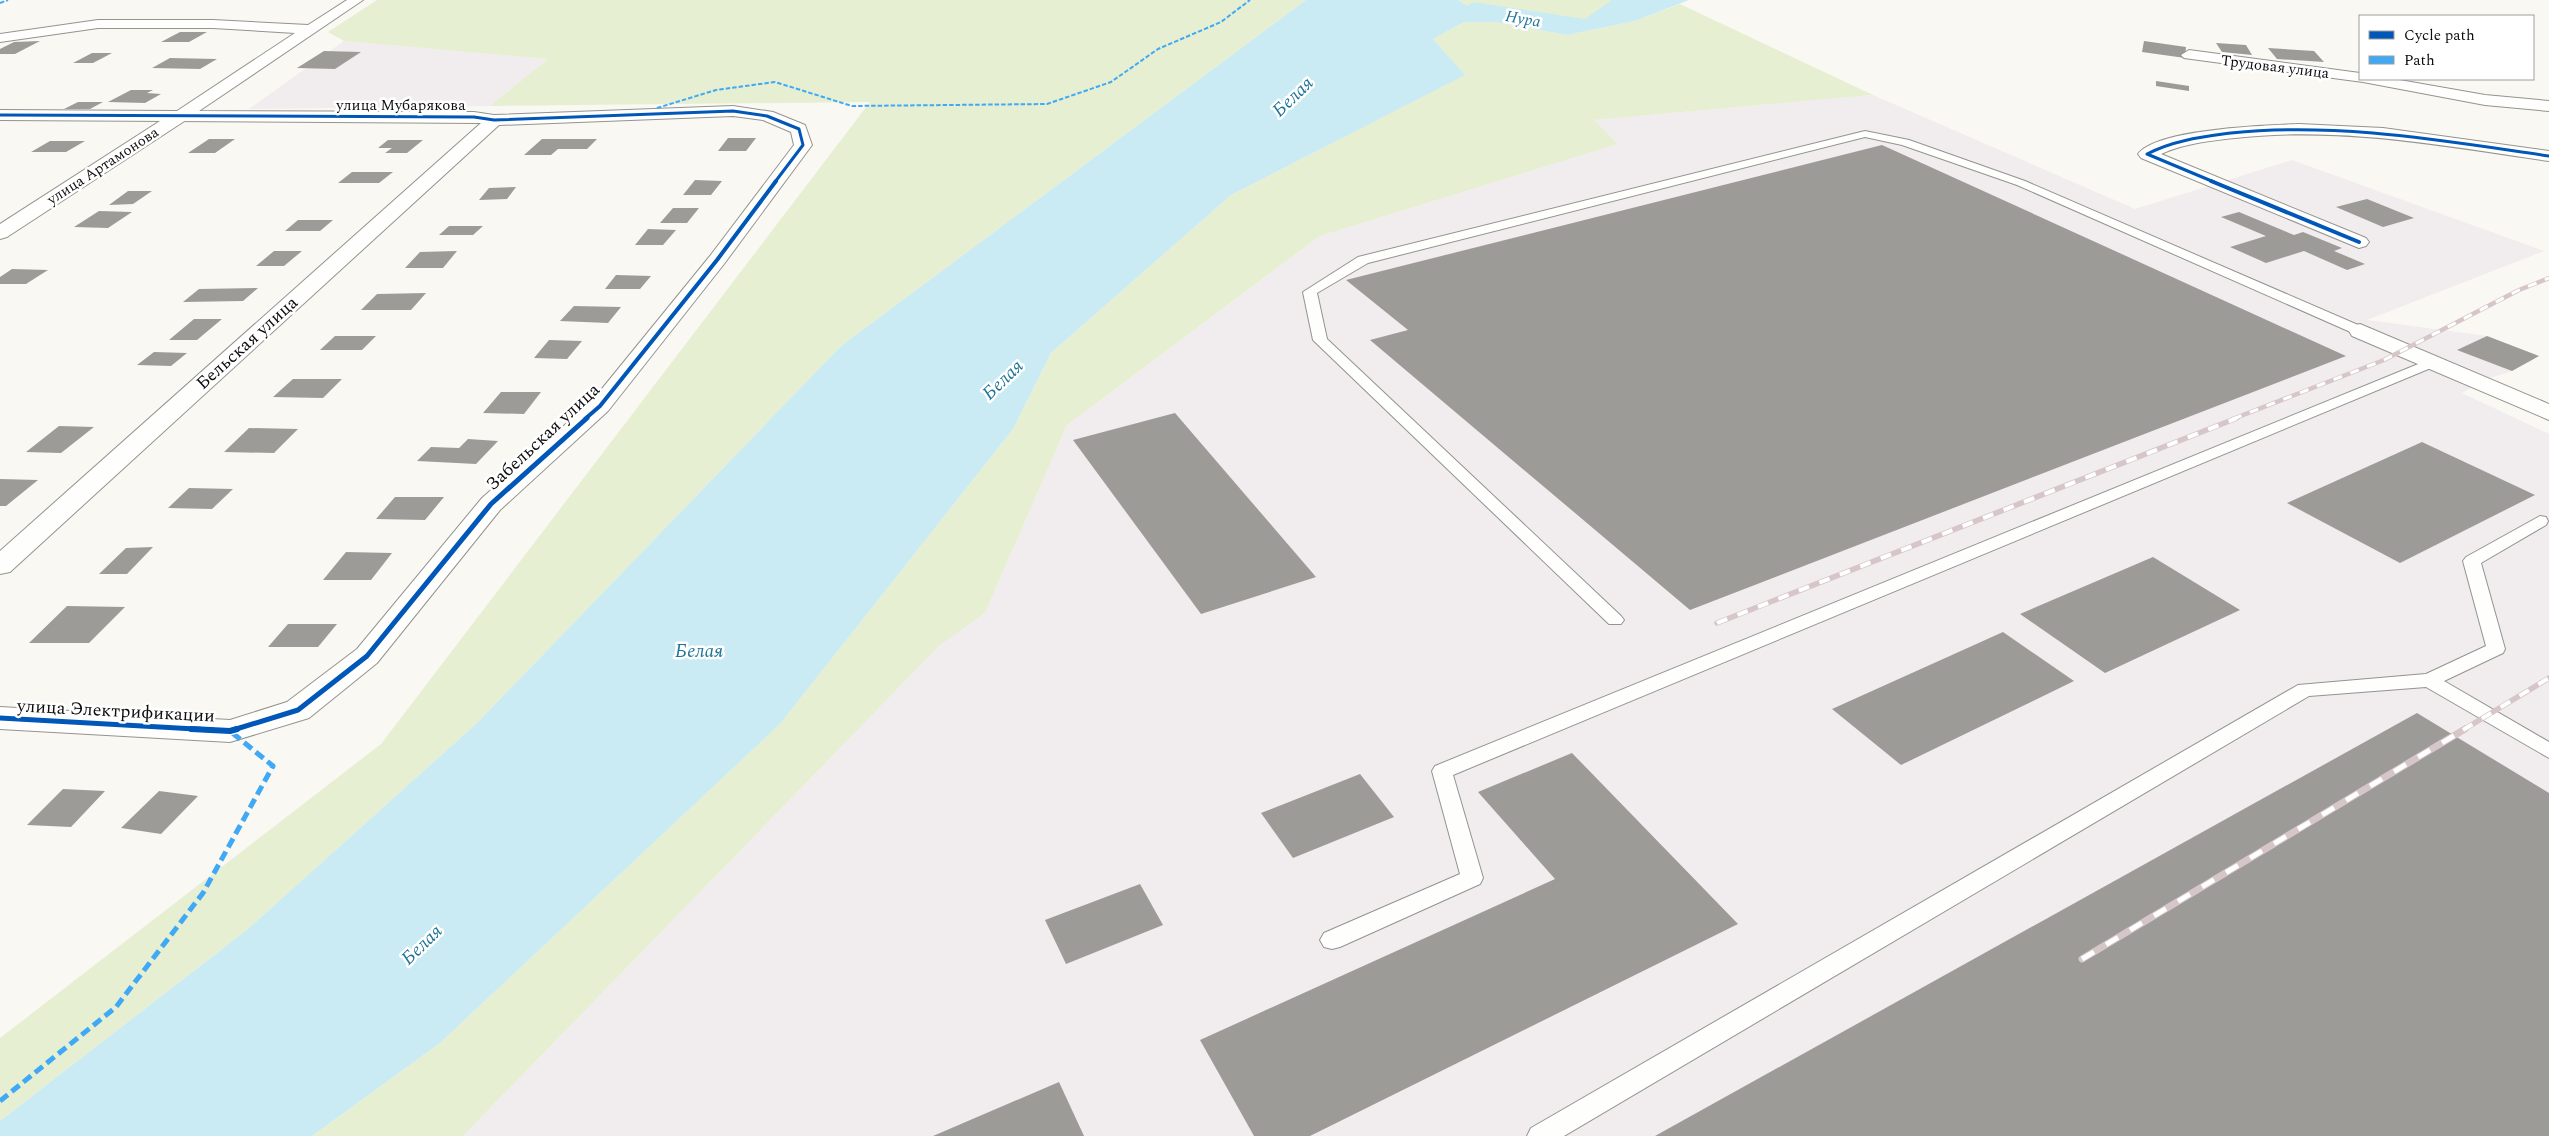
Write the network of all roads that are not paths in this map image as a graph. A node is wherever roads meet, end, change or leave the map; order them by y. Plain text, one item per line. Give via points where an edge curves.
1 (356, 0) edge
2 (311, 30) junction
3 (0, 38) edge
4 (2189, 55) dead end
5 (2359, 78) edge
6 (2375, 80) edge
7 (2549, 106) edge
8 (0, 115) edge
9 (180, 116) junction
10 (494, 120) junction
11 (799, 129) joint
12 (2549, 156) edge
13 (0, 233) edge
14 (2359, 242) dead end
15 (2360, 330) joint
16 (2433, 362) junction
17 (2549, 413) edge
18 (2540, 521) dead end
19 (0, 566) edge
20 (1615, 620) dead end
21 (2430, 680) junction
22 (0, 718) edge
23 (230, 731) joint
24 (2549, 751) edge
25 (1332, 940) dead end
26 (1540, 1136) edge

1 - 2 street, улица Артамонова
2 - 3 street via 213,24 98,24
2 - 9 street, улица Артамонова
4 - 5 street, Трудовая улица
6 - 7 street via 2486,100
8 - 9 street, улица Мубарякова
9 - 10 street, улица Мубарякова via 474,117
9 - 13 street, улица Артамонова
10 - 11 street, улица Мубарякова via 733,111 767,116
10 - 19 street, Бельская улица
11 - 23 street, Забельская улица via 803,145 717,260 600,406 491,504 367,656 298,710
12 - 14 street via 2353,130 2256,129 2170,142 2148,154
15 - 16 street
15 - 20 lane via 2021,182 1905,142 1865,134 1363,260 1310,292 1320,340
16 - 17 street
16 - 25 lane via 1442,772 1472,878
18 - 21 lane via 2472,561 2496,649
21 - 24 lane
21 - 26 lane via 2305,690
22 - 23 street, улица Электрификации

